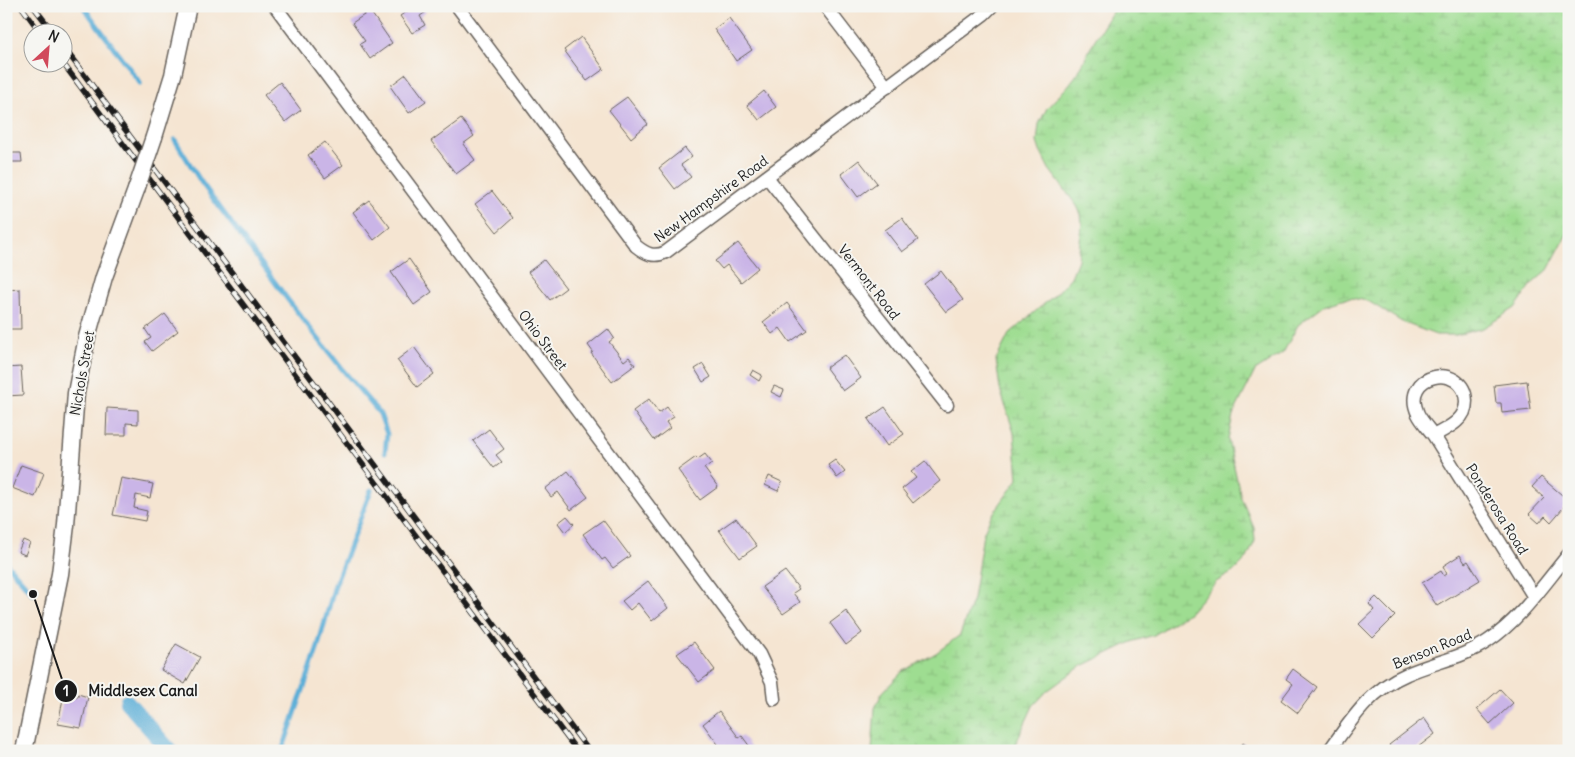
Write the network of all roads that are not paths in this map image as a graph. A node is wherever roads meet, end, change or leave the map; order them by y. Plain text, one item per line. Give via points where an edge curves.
1 (188, 6) edge
2 (275, 6) edge
3 (457, 6) edge
4 (825, 6) edge
5 (992, 6) edge
6 (886, 88) junction
7 (768, 176) junction
8 (947, 405) dead end
9 (1434, 436) junction
10 (1569, 554) edge
11 (1534, 597) junction
12 (774, 699) dead end
13 (24, 751) edge
14 (1329, 751) edge

1 - 13 street, Nichols Street, bridge via 175,68 154,137 104,277 87,337 76,400 60,574
2 - 12 street, Ohio Street via 759,654 772,682
3 - 7 street, New Hampshire Road via 636,246 643,251 660,256
4 - 6 street
5 - 6 street, New Hampshire Road
6 - 7 street, New Hampshire Road
7 - 8 street, Vermont Road
9 - 9 street, Ponderosa Road via 1418,415 1415,393 1425,380 1441,376 1457,382 1463,389 1466,407 1457,422
9 - 11 street, Ponderosa Road
10 - 11 street, Benson Road
11 - 14 street, Benson Road via 1489,641 1468,653 1387,684 1370,697

